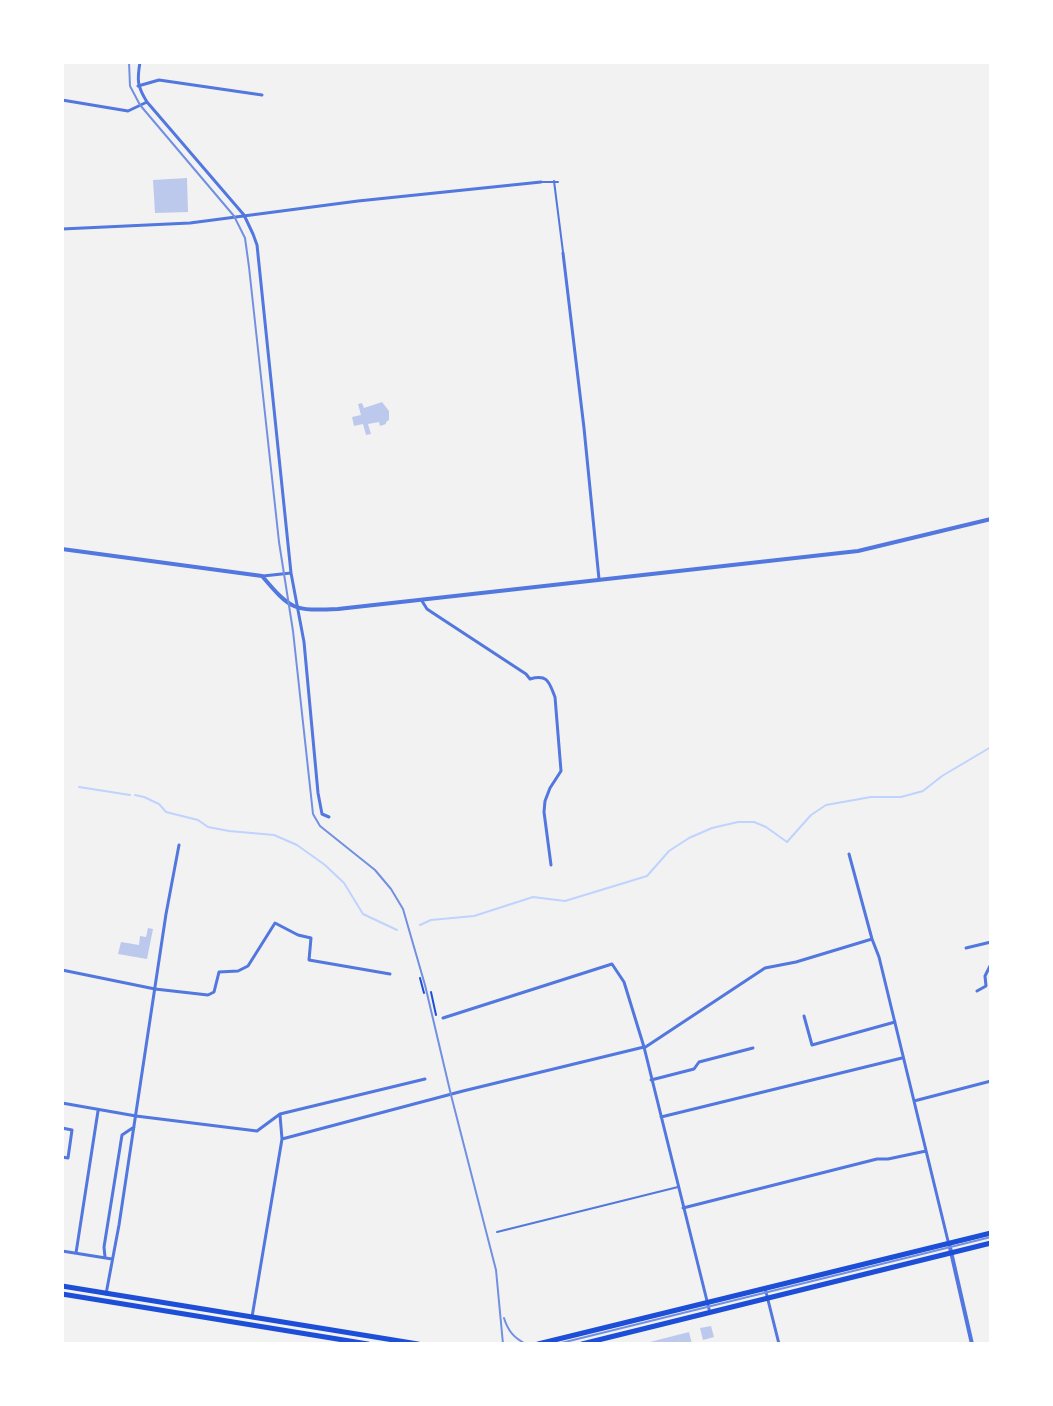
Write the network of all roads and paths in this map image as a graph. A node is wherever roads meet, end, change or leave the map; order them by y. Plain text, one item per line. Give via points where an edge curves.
1 (140, 62) edge
2 (138, 86) junction
3 (262, 95) dead end
4 (62, 100) edge
5 (147, 102) junction
6 (541, 182) joint
7 (244, 215) junction
8 (62, 229) edge
9 (563, 253) joint
10 (991, 519) edge
11 (62, 549) edge
12 (291, 573) junction
13 (272, 575) junction
14 (262, 576) junction
15 (599, 579) junction
16 (271, 587) junction
17 (422, 601) junction
18 (298, 608) junction
19 (329, 817) dead end
20 (179, 845) dead end
21 (849, 854) dead end
22 (551, 865) dead end
23 (872, 939) junction
24 (991, 942) edge
25 (966, 948) dead end
26 (991, 964) edge
27 (62, 970) edge
28 (390, 974) dead end
29 (420, 978) dead end
30 (155, 989) junction
31 (977, 991) dead end
32 (431, 992) dead end
33 (424, 993) dead end
34 (436, 1015) dead end
35 (804, 1016) dead end
36 (443, 1018) dead end
37 (895, 1022) junction
38 (644, 1047) junction
39 (753, 1048) dead end
40 (903, 1058) junction
41 (425, 1079) dead end
42 (651, 1080) junction
43 (991, 1081) edge
44 (914, 1101) junction
45 (62, 1103) edge
46 (98, 1109) junction
47 (280, 1114) junction
48 (136, 1116) junction
49 (661, 1117) junction
50 (134, 1127) junction
51 (62, 1128) edge
52 (282, 1139) junction
53 (926, 1151) junction
54 (62, 1157) edge
55 (678, 1187) junction
56 (683, 1208) junction
57 (74, 1215) dead end
58 (82, 1216) junction
59 (497, 1232) dead end
60 (991, 1233) edge
61 (949, 1243) junction
62 (991, 1243) edge
63 (62, 1251) edge
64 (76, 1253) junction
65 (951, 1253) junction
66 (105, 1257) junction
67 (112, 1259) junction
68 (62, 1286) edge
69 (765, 1288) junction
70 (62, 1294) edge
71 (106, 1294) junction
72 (767, 1298) junction
73 (707, 1303) junction
74 (710, 1313) junction
75 (252, 1317) junction
76 (368, 1344) edge
77 (418, 1344) edge
78 (538, 1344) edge
79 (582, 1344) edge
80 (779, 1344) edge
81 (972, 1344) edge

1 - 2 street
2 - 3 street via 159,80
2 - 5 street
4 - 5 street via 128,111
5 - 7 street
6 - 7 street
6 - 9 lane via 556,182
7 - 8 street
7 - 12 street via 257,245
9 - 15 street
10 - 15 street via 858,551
11 - 14 street
12 - 13 street
12 - 18 street
13 - 14 street
13 - 16 street
14 - 16 street
15 - 17 street
16 - 18 street
17 - 18 street
17 - 22 street via 530,679 540,676 551,688 561,771 545,801
18 - 19 street via 318,793 322,814
20 - 30 street
21 - 23 street
23 - 37 street
23 - 38 street via 765,968
24 - 25 street
26 - 31 street via 986,986
27 - 30 street
28 - 30 street via 309,960 311,938 275,923 248,966 219,972 214,992
29 - 33 path
30 - 48 street
32 - 34 path
35 - 37 street via 812,1045
36 - 38 street via 612,964 624,982
37 - 40 street
38 - 42 street
38 - 52 street
39 - 42 street
40 - 44 street
40 - 49 street
41 - 47 street
42 - 49 street
43 - 44 street
44 - 53 street
45 - 46 street
46 - 48 street
46 - 58 street
47 - 48 street via 257,1131
47 - 52 street
48 - 50 street
49 - 55 street
50 - 66 street via 122,1135
50 - 67 street
51 - 54 street via 72,1130 68,1158
52 - 75 street
53 - 56 street
53 - 61 street
55 - 56 street
55 - 59 lane
56 - 73 street
57 - 58 street
58 - 64 street
60 - 61 main road
61 - 65 street
61 - 69 main road
62 - 65 main road
63 - 64 street
64 - 66 street
65 - 72 main road
65 - 81 street
66 - 67 street
67 - 71 street
68 - 71 main road
69 - 72 street
69 - 73 main road
70 - 76 main road
71 - 75 main road
72 - 74 main road
72 - 80 street
73 - 74 street
73 - 78 main road
74 - 79 main road
75 - 77 main road

